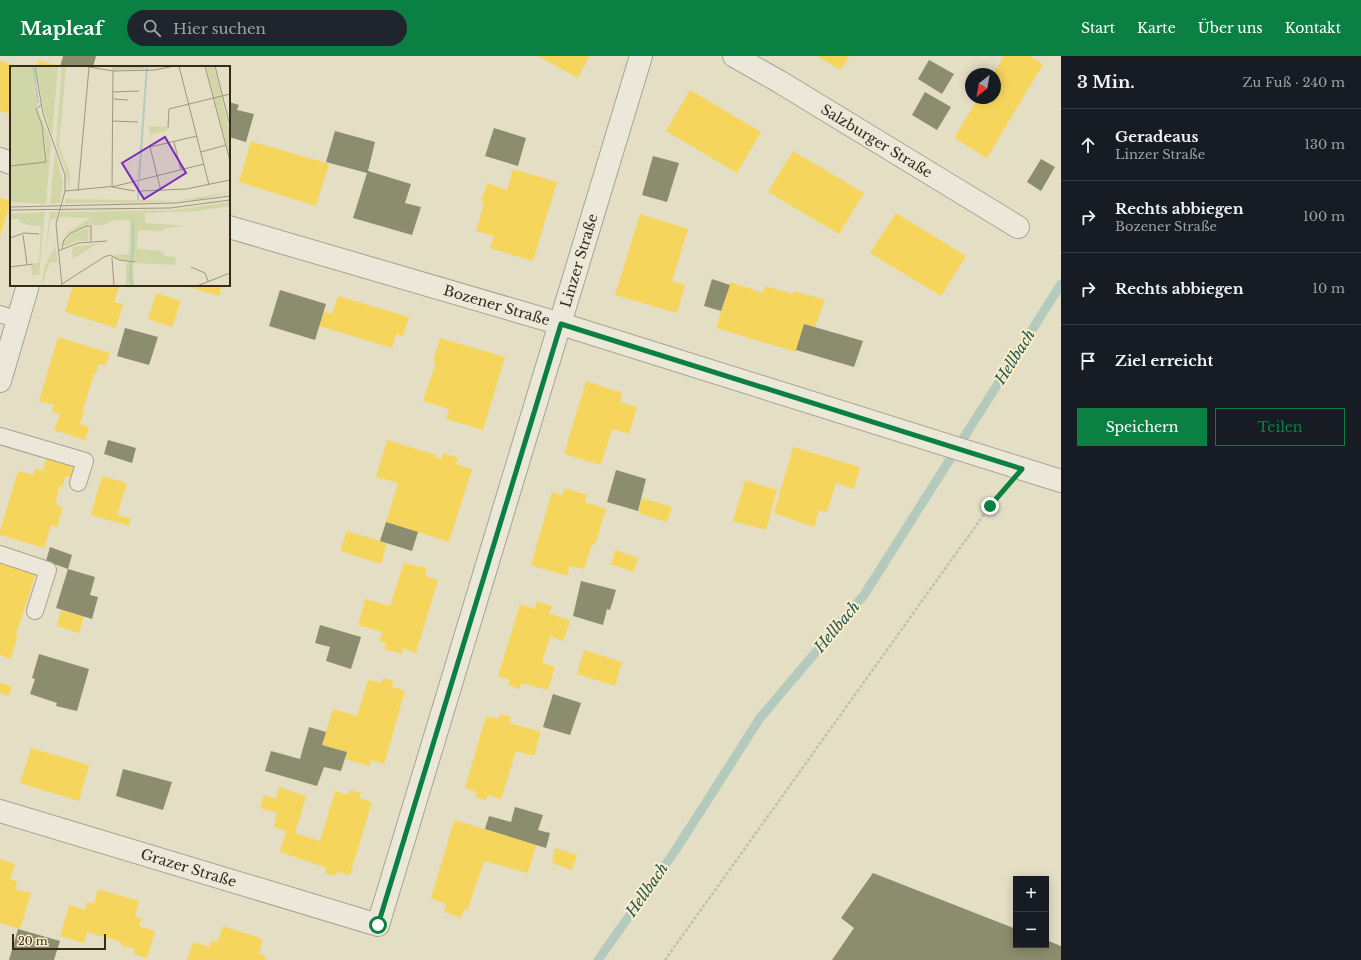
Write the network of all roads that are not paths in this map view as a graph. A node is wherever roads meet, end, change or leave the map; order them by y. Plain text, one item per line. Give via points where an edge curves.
1 (641, 56) edge
2 (734, 56) edge
3 (0, 159) edge
4 (10, 163) edge
5 (230, 227) edge
6 (1018, 227) dead end
7 (27, 286) edge
8 (9, 317) edge
9 (561, 324) junction
10 (0, 381) edge
11 (0, 436) edge
12 (1061, 481) edge
13 (78, 483) dead end
14 (0, 554) edge
15 (35, 611) dead end
16 (0, 811) edge
17 (378, 925) joint

1 - 9 street, Linzer Straße
2 - 6 street, Salzburger Straße
3 - 4 street
5 - 9 street, Bozener Straße
7 - 8 street
8 - 10 street
9 - 12 street, Bozener Straße
9 - 17 street, Linzer Straße
11 - 13 lane via 85,461
14 - 15 lane via 48,570
16 - 17 street, Grazer Straße

